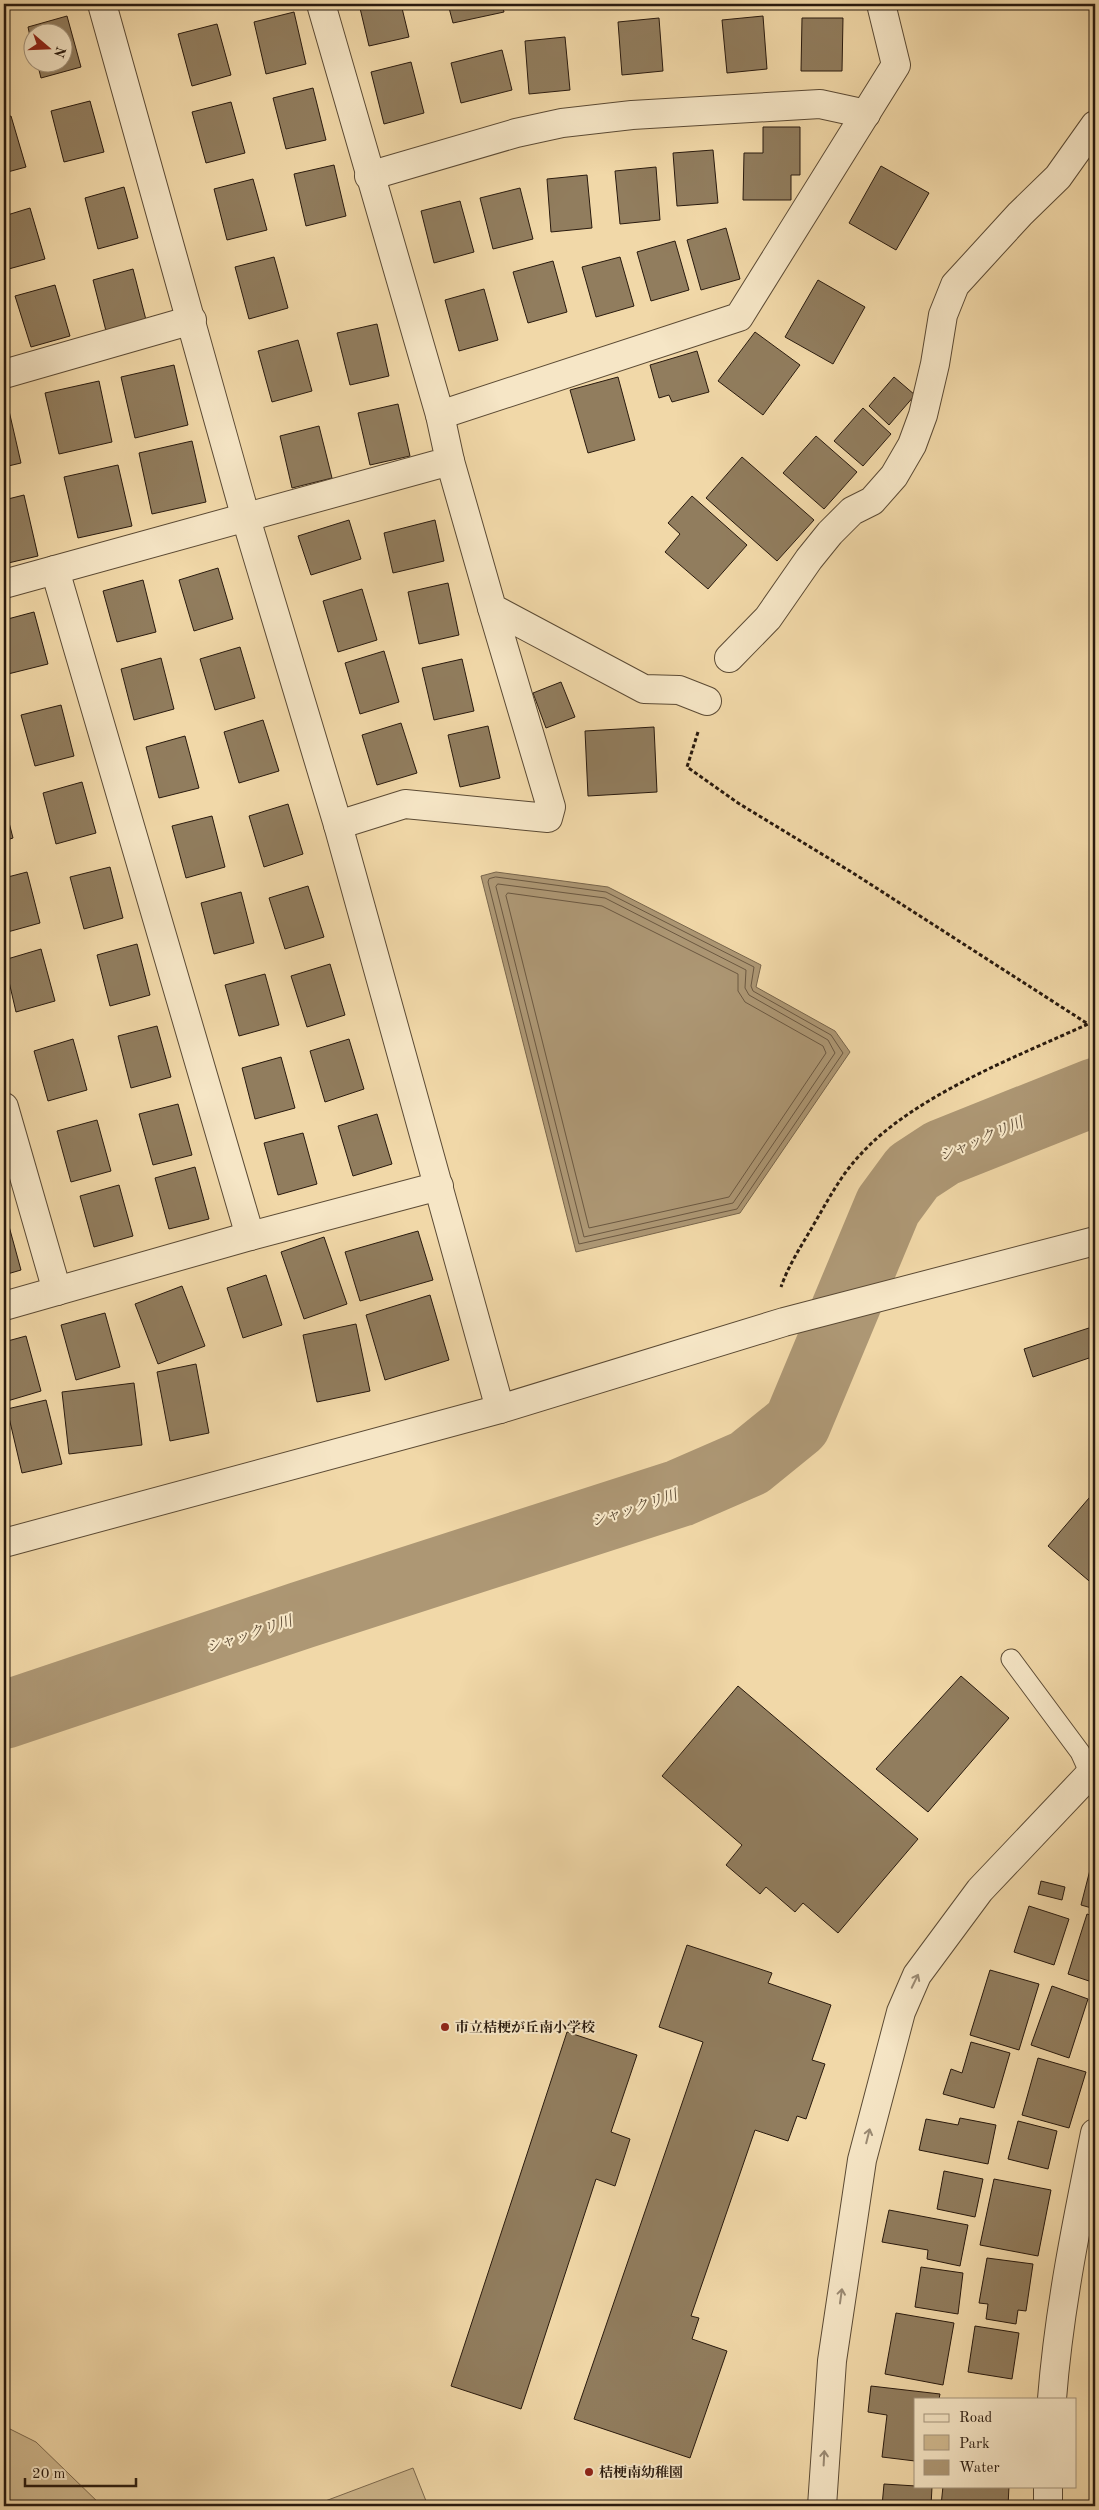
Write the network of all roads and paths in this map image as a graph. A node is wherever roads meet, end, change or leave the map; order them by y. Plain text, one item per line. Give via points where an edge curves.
1 (102, 4) edge
2 (321, 4) edge
3 (881, 4) edge
4 (866, 114) junction
5 (1095, 124) edge
6 (369, 176) junction
7 (192, 320) junction
8 (4, 374) edge
9 (440, 415) junction
10 (450, 460) junction
11 (245, 515) junction
12 (54, 570) junction
13 (4, 584) edge
14 (492, 608) junction
15 (729, 658) dead end
16 (707, 701) joint
17 (338, 825) junction
18 (4, 1107) edge
19 (439, 1186) junction
20 (250, 1236) junction
21 (1095, 1241) edge
22 (57, 1292) junction
23 (4, 1306) edge
24 (776, 1325) junction
25 (500, 1408) junction
26 (4, 1543) edge
27 (1011, 1658) dead end
28 (1093, 1773) edge
29 (1095, 2133) edge
30 (1052, 2398) edge
31 (1048, 2488) edge
32 (822, 2506) edge
33 (1048, 2506) edge

1 - 7 street
2 - 6 street
3 - 4 street via 896,65
4 - 6 street via 820,104 632,115 562,123 516,132
4 - 9 street via 739,317
5 - 15 street via 1058,177 955,285 943,315 923,415 912,445 894,476 872,501 852,511 830,533 768,618
6 - 9 street
7 - 8 street
7 - 11 street
9 - 10 street
10 - 11 street
10 - 14 street
11 - 12 street
11 - 17 street
12 - 13 street
12 - 20 street
14 - 16 street via 644,689 679,690
14 - 17 street via 551,807 548,818 406,804
16 - 24 path via 687,767 738,803 1088,1024 942,1094 902,1117 860,1154 838,1182 789,1265
17 - 19 street
18 - 22 street
19 - 20 street
19 - 25 street
20 - 22 street
21 - 24 street
22 - 23 street
24 - 25 street
25 - 26 street
27 - 28 lane
32 -> 28 street via 832,2360 862,2160 901,2012 917,1975 980,1890
29 - 30 street via 1056,2342
31 - 33 street

